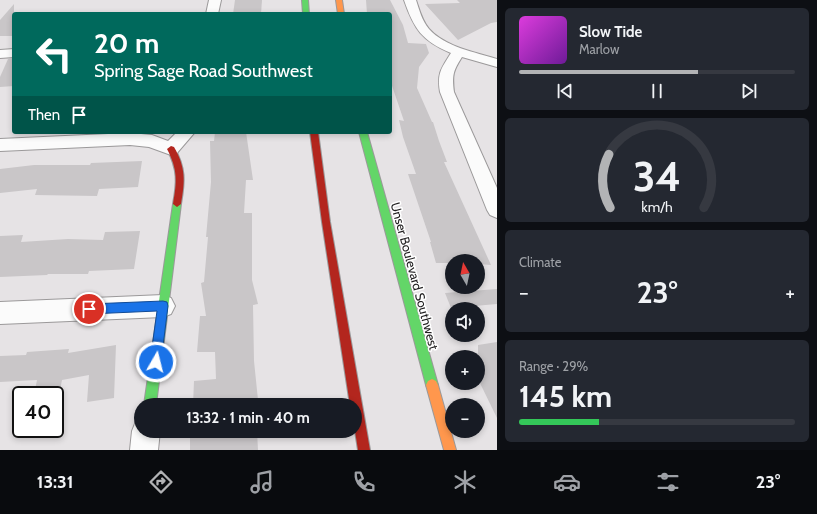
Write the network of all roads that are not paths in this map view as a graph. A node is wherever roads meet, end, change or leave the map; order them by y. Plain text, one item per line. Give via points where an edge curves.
1 (215, 0) edge
2 (305, 0) edge
3 (339, 0) edge
4 (410, 0) edge
5 (212, 12) edge
6 (306, 12) edge
7 (341, 12) edge
8 (459, 51) junction
9 (12, 53) edge
10 (0, 54) edge
11 (497, 63) edge
12 (185, 134) edge
13 (314, 134) edge
14 (364, 134) edge
15 (0, 145) edge
16 (171, 149) junction
17 (497, 210) edge
18 (163, 306) junction
19 (0, 313) edge
20 (151, 398) edge
21 (145, 438) edge
22 (144, 450) edge
23 (364, 450) edge
24 (450, 450) edge

1 - 5 street
2 - 6 main road
3 - 7 main road
4 - 8 street via 425,33
8 - 11 street
8 - 17 street via 447,70 447,92
9 - 10 street
12 - 16 street
13 - 23 main road via 326,222
14 - 24 main road, Unser Boulevard Southwest
15 - 16 street via 130,139 152,141
16 - 18 main road via 180,163 181,177
18 - 19 street
18 - 20 main road
21 - 22 street

